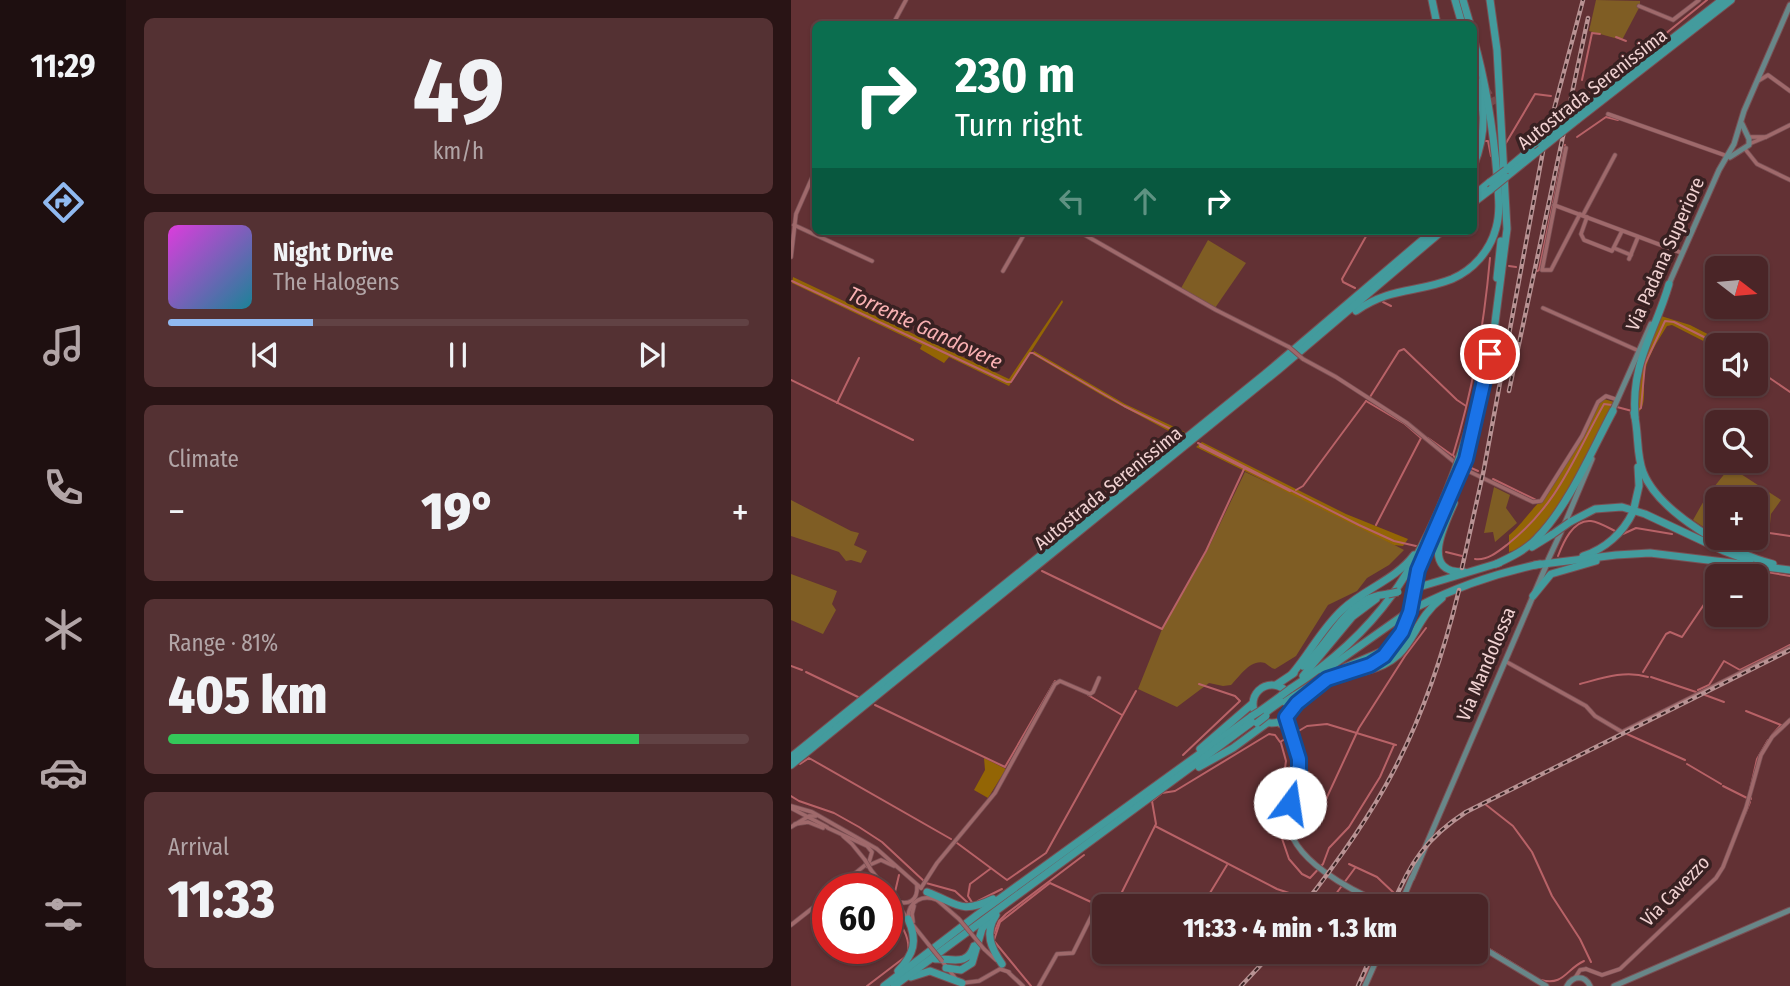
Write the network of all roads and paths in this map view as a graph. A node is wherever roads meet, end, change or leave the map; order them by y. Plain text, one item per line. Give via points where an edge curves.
1 (906, 0) edge
2 (1455, 0) edge
3 (1464, 0) edge
4 (1490, 0) edge
5 (1699, 0) edge
6 (1722, 0) edge
7 (1731, 0) edge
8 (1433, 2) edge
9 (1639, 6) dead end
10 (1790, 7) edge
11 (895, 21) edge
12 (1436, 21) edge
13 (1461, 21) edge
14 (1469, 21) edge
15 (1477, 53) edge
16 (1758, 81) junction
17 (1477, 83) edge
18 (1790, 91) edge
19 (1495, 104) tunnel mouth
20 (1608, 114) dead end
21 (1576, 117) junction
22 (1790, 124) edge
23 (1743, 143) junction
24 (1566, 148) dead end
25 (1477, 154) edge
26 (1615, 155) dead end
27 (1727, 156) junction
28 (1719, 170) junction
29 (1506, 174) junction
30 (812, 177) edge
31 (1790, 180) edge
32 (1490, 186) junction
33 (1477, 194) edge
34 (1477, 199) edge
35 (1554, 205) junction
36 (1584, 215) junction
37 (794, 225) junction
38 (1622, 231) junction
39 (812, 233) edge
40 (816, 235) edge
41 (1023, 235) edge
42 (1085, 235) edge
43 (1422, 235) edge
44 (1428, 235) edge
45 (1436, 235) edge
46 (1638, 237) junction
47 (1614, 248) junction
48 (1682, 253) junction
49 (791, 257) edge
50 (1543, 260) junction
51 (873, 261) dead end
52 (1555, 264) junction
53 (1003, 271) dead end
54 (1669, 284) junction
55 (1365, 291) junction
56 (1543, 308) dead end
57 (1639, 351) junction
58 (1277, 371) junction
59 (1618, 400) junction
60 (1612, 411) junction
61 (1634, 413) junction
62 (1463, 458) junction
63 (1459, 470) junction
64 (1567, 523) junction
65 (1433, 524) junction
66 (1557, 533) junction
67 (1645, 553) junction
68 (1496, 564) junction
69 (1535, 565) junction
70 (1788, 568) edge
71 (1475, 571) junction
72 (1455, 588) junction
73 (1388, 594) junction
74 (1533, 596) junction
75 (1408, 615) junction
76 (1790, 648) edge
77 (1505, 661) junction
78 (1292, 674) junction
79 (1099, 678) dead end
80 (1276, 685) junction
81 (1309, 693) junction
82 (1288, 696) junction
83 (1252, 704) junction
84 (1288, 714) junction
85 (1260, 718) junction
86 (1790, 720) edge
87 (1277, 723) junction
88 (1289, 729) junction
89 (791, 757) edge
90 (791, 765) edge
91 (1183, 767) junction
92 (1152, 792) junction
93 (791, 807) edge
94 (799, 812) junction
95 (811, 817) junction
96 (821, 818) junction
97 (793, 825) edge
98 (828, 828) junction
99 (841, 836) junction
100 (856, 873) joint
101 (873, 873) edge
102 (908, 876) junction
103 (923, 888) junction
104 (1363, 894) edge
105 (1405, 894) edge
106 (1010, 895) junction
107 (903, 903) edge
108 (812, 910) edge
109 (1790, 910) edge
110 (903, 912) edge
111 (1092, 915) edge
112 (908, 919) junction
113 (982, 925) junction
114 (791, 926) edge
115 (918, 930) junction
116 (975, 940) junction
117 (1488, 951) edge
118 (989, 953) junction
119 (1002, 964) junction
120 (1375, 964) edge
121 (944, 965) junction
122 (919, 967) junction
123 (1586, 969) junction
124 (995, 971) junction
125 (1009, 972) junction
126 (1575, 978) junction
127 (1584, 979) junction
128 (962, 983) junction
129 (1543, 984) edge
130 (1568, 984) edge
131 (883, 986) edge
132 (895, 986) edge
133 (1023, 986) edge
134 (1039, 986) edge
135 (1365, 986) edge
136 (1555, 986) edge
137 (1562, 986) edge
138 (1590, 986) edge
139 (1614, 986) edge

1 - 11 street
2 - 13 highway
3 - 14 highway
4 - 62 highway via 1507,229 1490,354
5 - 9 street via 1673,20
6 - 21 highway, Autostrada Serenissima
7 - 21 highway, Autostrada Serenissima
8 - 12 highway
10 - 16 main road, Via Padana Superiore
10 - 23 main road, Via Padana Superiore via 1744,111
15 - 58 highway via 1488,96 1499,200 1497,227 1486,250 1470,268 1451,279 1363,306
16 - 18 street via 1768,75
16 - 23 main road, Via Padana Superiore via 1742,120
17 - 25 highway via 1484,108
19 - 62 highway via 1503,232 1486,358
20 - 27 street
21 - 29 highway, Autostrada Serenissima, bridge
21 - 29 highway, Autostrada Serenissima, bridge via 1539,142
22 - 23 street
23 - 27 main road, Via Padana Superiore
23 - 28 main road, Via Padana Superiore
23 - 31 street via 1755,162
24 - 35 street
26 - 36 street
27 - 28 main road, Via Padana Superiore
28 - 48 main road, Via Padana Superiore
29 - 32 highway, Autostrada Serenissima, bridge
30 - 37 street
32 - 33 highway, Autostrada Serenissima
32 - 34 highway, Autostrada Serenissima
35 - 36 street
35 - 50 street
36 - 38 street
36 - 47 street via 1582,239 1610,251
36 - 52 street
37 - 39 street
37 - 49 street
38 - 46 street
38 - 47 street
40 - 51 street
41 - 53 street
42 - 59 street, bridge via 1289,347 1407,423 1451,461 1533,502 1543,498 1602,396
43 - 55 highway
44 - 55 highway, Autostrada Serenissima
45 - 58 highway, Autostrada Serenissima
46 - 47 street via 1630,257
46 - 48 street
48 - 54 main road, Via Padana Superiore
50 - 52 street
50 - 52 street via 1541,268 1548,271
54 - 57 main road, Via Padana Superiore
54 - 61 highway via 1638,364
55 - 89 highway, Autostrada Serenissima
56 - 57 street, Via Padana Superiore
57 - 59 main road, Via Padana Superiore
58 - 90 highway, Autostrada Serenissima
59 - 60 main road, Via Padana Superiore
60 - 64 main road, Via Padana Superiore
60 - 68 highway via 1549,524 1530,544
61 - 69 highway via 1639,486 1633,510 1619,534 1583,556
61 - 70 highway via 1643,471 1663,503 1739,553
62 - 63 highway, bridge
63 - 65 highway
63 - 71 highway via 1457,495 1438,551 1450,570
63 - 75 highway via 1418,570
64 - 66 highway, bridge
64 - 70 highway via 1595,509 1622,507 1733,555
65 - 78 highway via 1403,567 1330,621
65 - 82 highway via 1398,589 1371,623
66 - 68 highway
66 - 74 main road, Via Mandolossa
67 - 69 highway
67 - 70 highway
67 - 74 highway via 1558,570
68 - 71 highway
69 - 72 highway
71 - 73 highway, bridge
72 - 75 highway, bridge
72 - 81 highway via 1435,603 1392,661
73 - 78 highway via 1355,607 1316,654
73 - 82 highway via 1352,617
74 - 77 main road, Via Mandolossa
75 - 81 highway via 1399,638 1384,656 1331,677
75 - 82 highway
75 - 82 highway via 1385,649
76 - 77 street via 1622,732 1586,706
77 - 105 main road, Via Mandolossa
78 - 80 highway
79 - 103 street via 1090,694 1060,681 1055,684 995,793
80 - 83 highway via 1262,687
80 - 84 highway via 1290,697
81 - 84 highway
82 - 85 highway
83 - 85 highway
83 - 91 highway
84 - 87 highway
84 - 88 main road
85 - 87 highway
85 - 91 highway
85 - 92 highway
85 - 92 highway via 1219,757
86 - 123 street, Via Cavezzo via 1758,760 1747,808 1716,878 1620,969 1602,975
87 - 88 main road
88 - 104 main road via 1299,759 1288,816 1296,845 1308,859
91 - 92 highway
92 - 106 highway
93 - 94 street
93 - 96 street
94 - 95 street
94 - 97 street via 801,817
95 - 96 street
95 - 97 street
95 - 98 street
96 - 102 street via 877,849
97 - 99 street via 811,823
98 - 99 street
98 - 100 street via 871,849 870,860
99 - 101 street, bridge
100 - 102 street via 883,860
102 - 103 street
103 - 106 highway via 970,908
103 - 107 street via 912,901
103 - 112 street
103 - 115 street via 912,914
103 - 116 street, bridge via 960,919
106 - 113 highway
106 - 113 highway
108 - 114 street
109 - 139 main road
110 - 112 street
111 - 134 street via 1073,953 1057,954
112 - 115 street
112 - 131 highway via 915,939 912,952
113 - 119 highway
113 - 121 highway via 972,963 961,970
113 - 122 highway
113 - 131 highway
115 - 121 street, bridge
116 - 118 street, bridge
116 - 122 highway via 972,953 964,960 938,959
117 - 129 main road
118 - 119 street
118 - 124 street via 996,962
119 - 125 street
120 - 135 main road
121 - 128 street
122 - 132 highway
123 - 126 street
123 - 127 street
124 - 125 street
124 - 128 street via 975,983
125 - 133 street
126 - 127 main road
126 - 130 main road
127 - 138 main road
128 - 132 highway via 930,971
129 - 136 main road
130 - 137 main road

